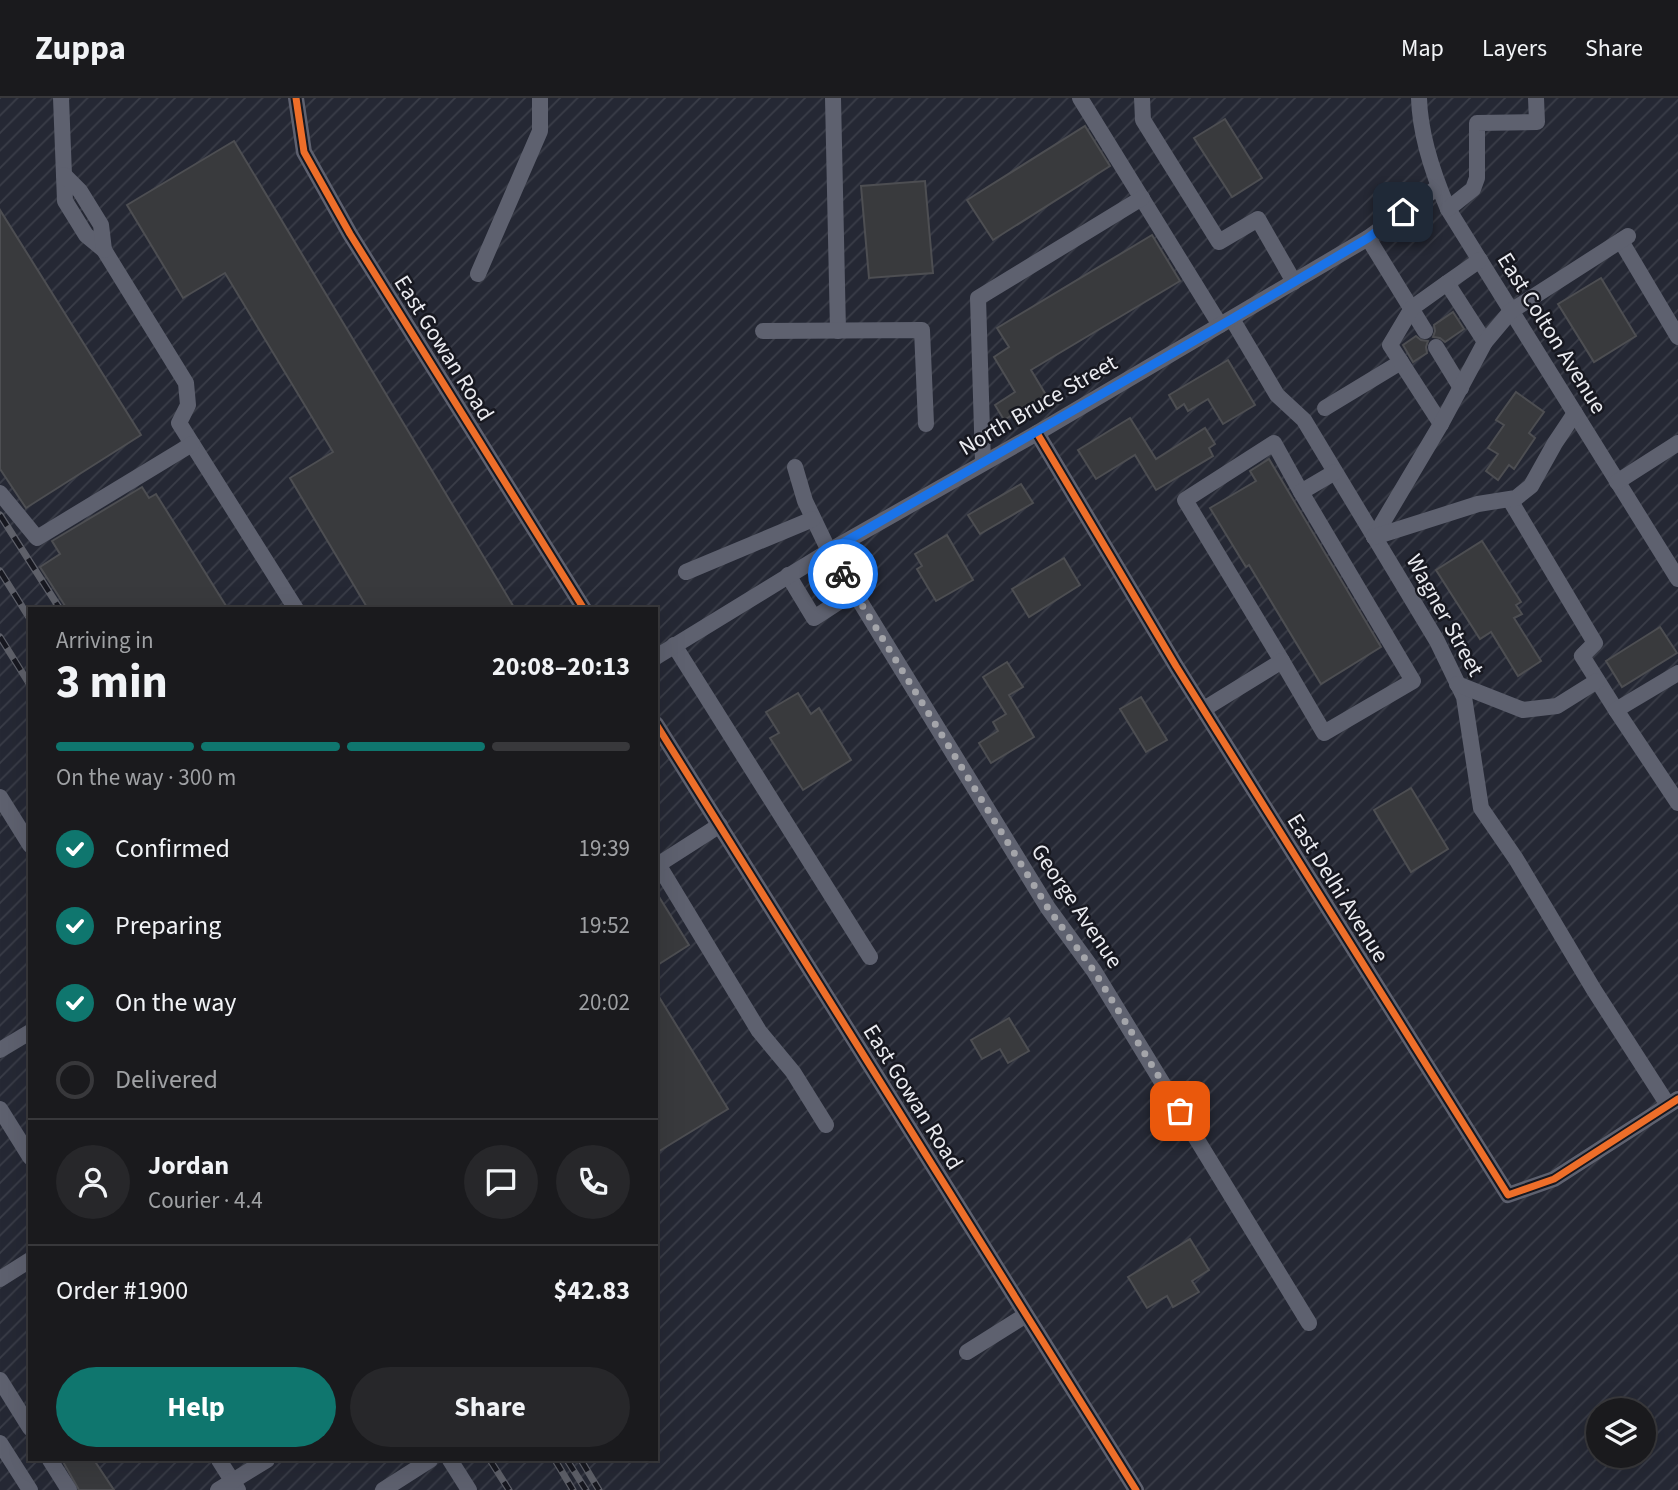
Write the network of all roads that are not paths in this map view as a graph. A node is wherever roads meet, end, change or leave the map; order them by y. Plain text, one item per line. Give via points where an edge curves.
1 (61, 98) edge
2 (296, 98) edge
3 (540, 98) edge
4 (833, 98) edge
5 (1080, 98) edge
6 (1142, 98) edge
7 (1419, 98) edge
8 (1536, 98) edge
9 (64, 175) junction
10 (1438, 187) junction
11 (84, 198) junction
12 (1142, 198) junction
13 (69, 208) junction
14 (1448, 209) junction
15 (1368, 238) junction
16 (104, 250) junction
17 (1479, 260) junction
18 (478, 274) dead end
19 (1294, 282) junction
20 (1447, 283) junction
21 (1412, 308) junction
22 (1511, 311) junction
23 (1226, 322) junction
24 (763, 331) dead end
25 (838, 331) junction
26 (1425, 331) dead end
27 (1678, 337) edge
28 (1485, 342) junction
29 (1436, 347) dead end
30 (1401, 362) junction
31 (1461, 388) junction
32 (1325, 408) dead end
33 (1575, 413) junction
34 (926, 424) dead end
35 (1441, 424) junction
36 (1037, 433) junction
37 (1678, 443) edge
38 (192, 444) junction
39 (983, 463) junction
40 (795, 467) dead end
41 (1335, 472) junction
42 (1617, 482) junction
43 (1301, 492) junction
44 (0, 493) edge
45 (1510, 499) junction
46 (813, 519) junction
47 (1374, 537) junction
48 (829, 551) junction
49 (686, 572) dead end
50 (788, 575) junction
51 (1678, 579) edge
52 (854, 592) junction
53 (295, 607) edge
54 (583, 607) edge
55 (674, 645) junction
56 (658, 656) edge
57 (1282, 661) junction
58 (1678, 673) edge
59 (1597, 681) junction
60 (1457, 684) junction
61 (1204, 709) junction
62 (1616, 710) junction
63 (658, 727) edge
64 (0, 797) edge
65 (1678, 803) edge
66 (720, 825) junction
67 (28, 842) edge
68 (658, 863) edge
69 (658, 866) edge
70 (870, 957) dead end
71 (28, 1033) edge
72 (0, 1050) edge
73 (1673, 1102) edge
74 (0, 1109) edge
75 (826, 1125) dead end
76 (28, 1154) edge
77 (28, 1261) edge
78 (0, 1279) edge
79 (1026, 1315) junction
80 (1309, 1323) dead end
81 (967, 1352) dead end
82 (0, 1380) edge
83 (28, 1425) edge
84 (0, 1443) edge
85 (51, 1461) edge
86 (219, 1461) edge
87 (266, 1461) edge
88 (428, 1461) edge
89 (451, 1461) edge
90 (229, 1487) edge
91 (30, 1490) edge
92 (69, 1490) edge
93 (383, 1490) edge
94 (469, 1490) edge
95 (1136, 1490) edge

1 - 9 street
2 - 54 street, East Gowan Road via 304,152 350,234
3 - 18 street via 540,131
4 - 25 street
5 - 12 street, Wagner Street
6 - 19 street via 1143,120 1219,242 1258,219
7 - 10 street, East Colton Avenue via 1420,121
8 - 14 street via 1537,122 1477,123 1477,178 1473,189
9 - 11 street
9 - 13 street
10 - 14 street, East Colton Avenue
10 - 15 street, North Bruce Street
11 - 13 street
11 - 16 street via 101,225
12 - 23 street, Wagner Street
12 - 39 street via 978,298
13 - 16 street via 86,235
14 - 17 street, East Colton Avenue
15 - 19 street, North Bruce Street
15 - 21 street
16 - 38 street via 186,383 188,405 179,423
17 - 20 street
17 - 22 street, East Colton Avenue
19 - 23 street, North Bruce Street
20 - 21 street
20 - 28 street
21 - 26 street
21 - 30 street via 1390,345
22 - 27 street via 1624,238
22 - 28 street
22 - 33 street, East Colton Avenue
23 - 36 street, North Bruce Street
23 - 41 street, Wagner Street via 1277,395 1304,421
24 - 25 street
25 - 34 street via 922,330
28 - 31 street
29 - 31 street
30 - 32 street
30 - 35 street
31 - 35 street
33 - 42 street, East Colton Avenue
33 - 45 street via 1531,486
35 - 47 street
36 - 39 street, North Bruce Street
36 - 61 street, East Delhi Avenue
37 - 42 street
38 - 44 street via 37,538
38 - 53 street
39 - 48 street, North Bruce Street
40 - 46 street, George Avenue
41 - 43 street
41 - 47 street, Wagner Street
42 - 51 street, East Colton Avenue
43 - 57 street via 1275,443 1185,499
43 - 57 street via 1413,681 1324,733
45 - 47 street via 1478,504
45 - 59 street via 1595,643 1581,656
46 - 48 street, George Avenue
46 - 49 street
47 - 60 street, Wagner Street via 1437,641
48 - 50 street, North Bruce Street
48 - 52 street, George Avenue
50 - 52 street via 814,618
50 - 55 street, North Bruce Street
52 - 80 street, George Avenue
55 - 56 street, North Bruce Street
55 - 70 street
57 - 61 street
58 - 62 street
59 - 60 street via 1557,706 1523,710
59 - 62 street
60 - 73 street, Wagner Street via 1464,697 1481,808 1594,990
61 - 73 street, East Delhi Avenue via 1508,1195 1554,1179
62 - 65 street
63 - 66 street, East Gowan Road
64 - 67 street
66 - 68 street
66 - 79 street, East Gowan Road
69 - 75 street via 759,1031
71 - 72 street
74 - 76 street
77 - 78 street
79 - 81 street
79 - 95 street, East Gowan Road
82 - 83 street
84 - 91 street
85 - 92 street
86 - 90 street
87 - 90 street
88 - 93 street
89 - 94 street

